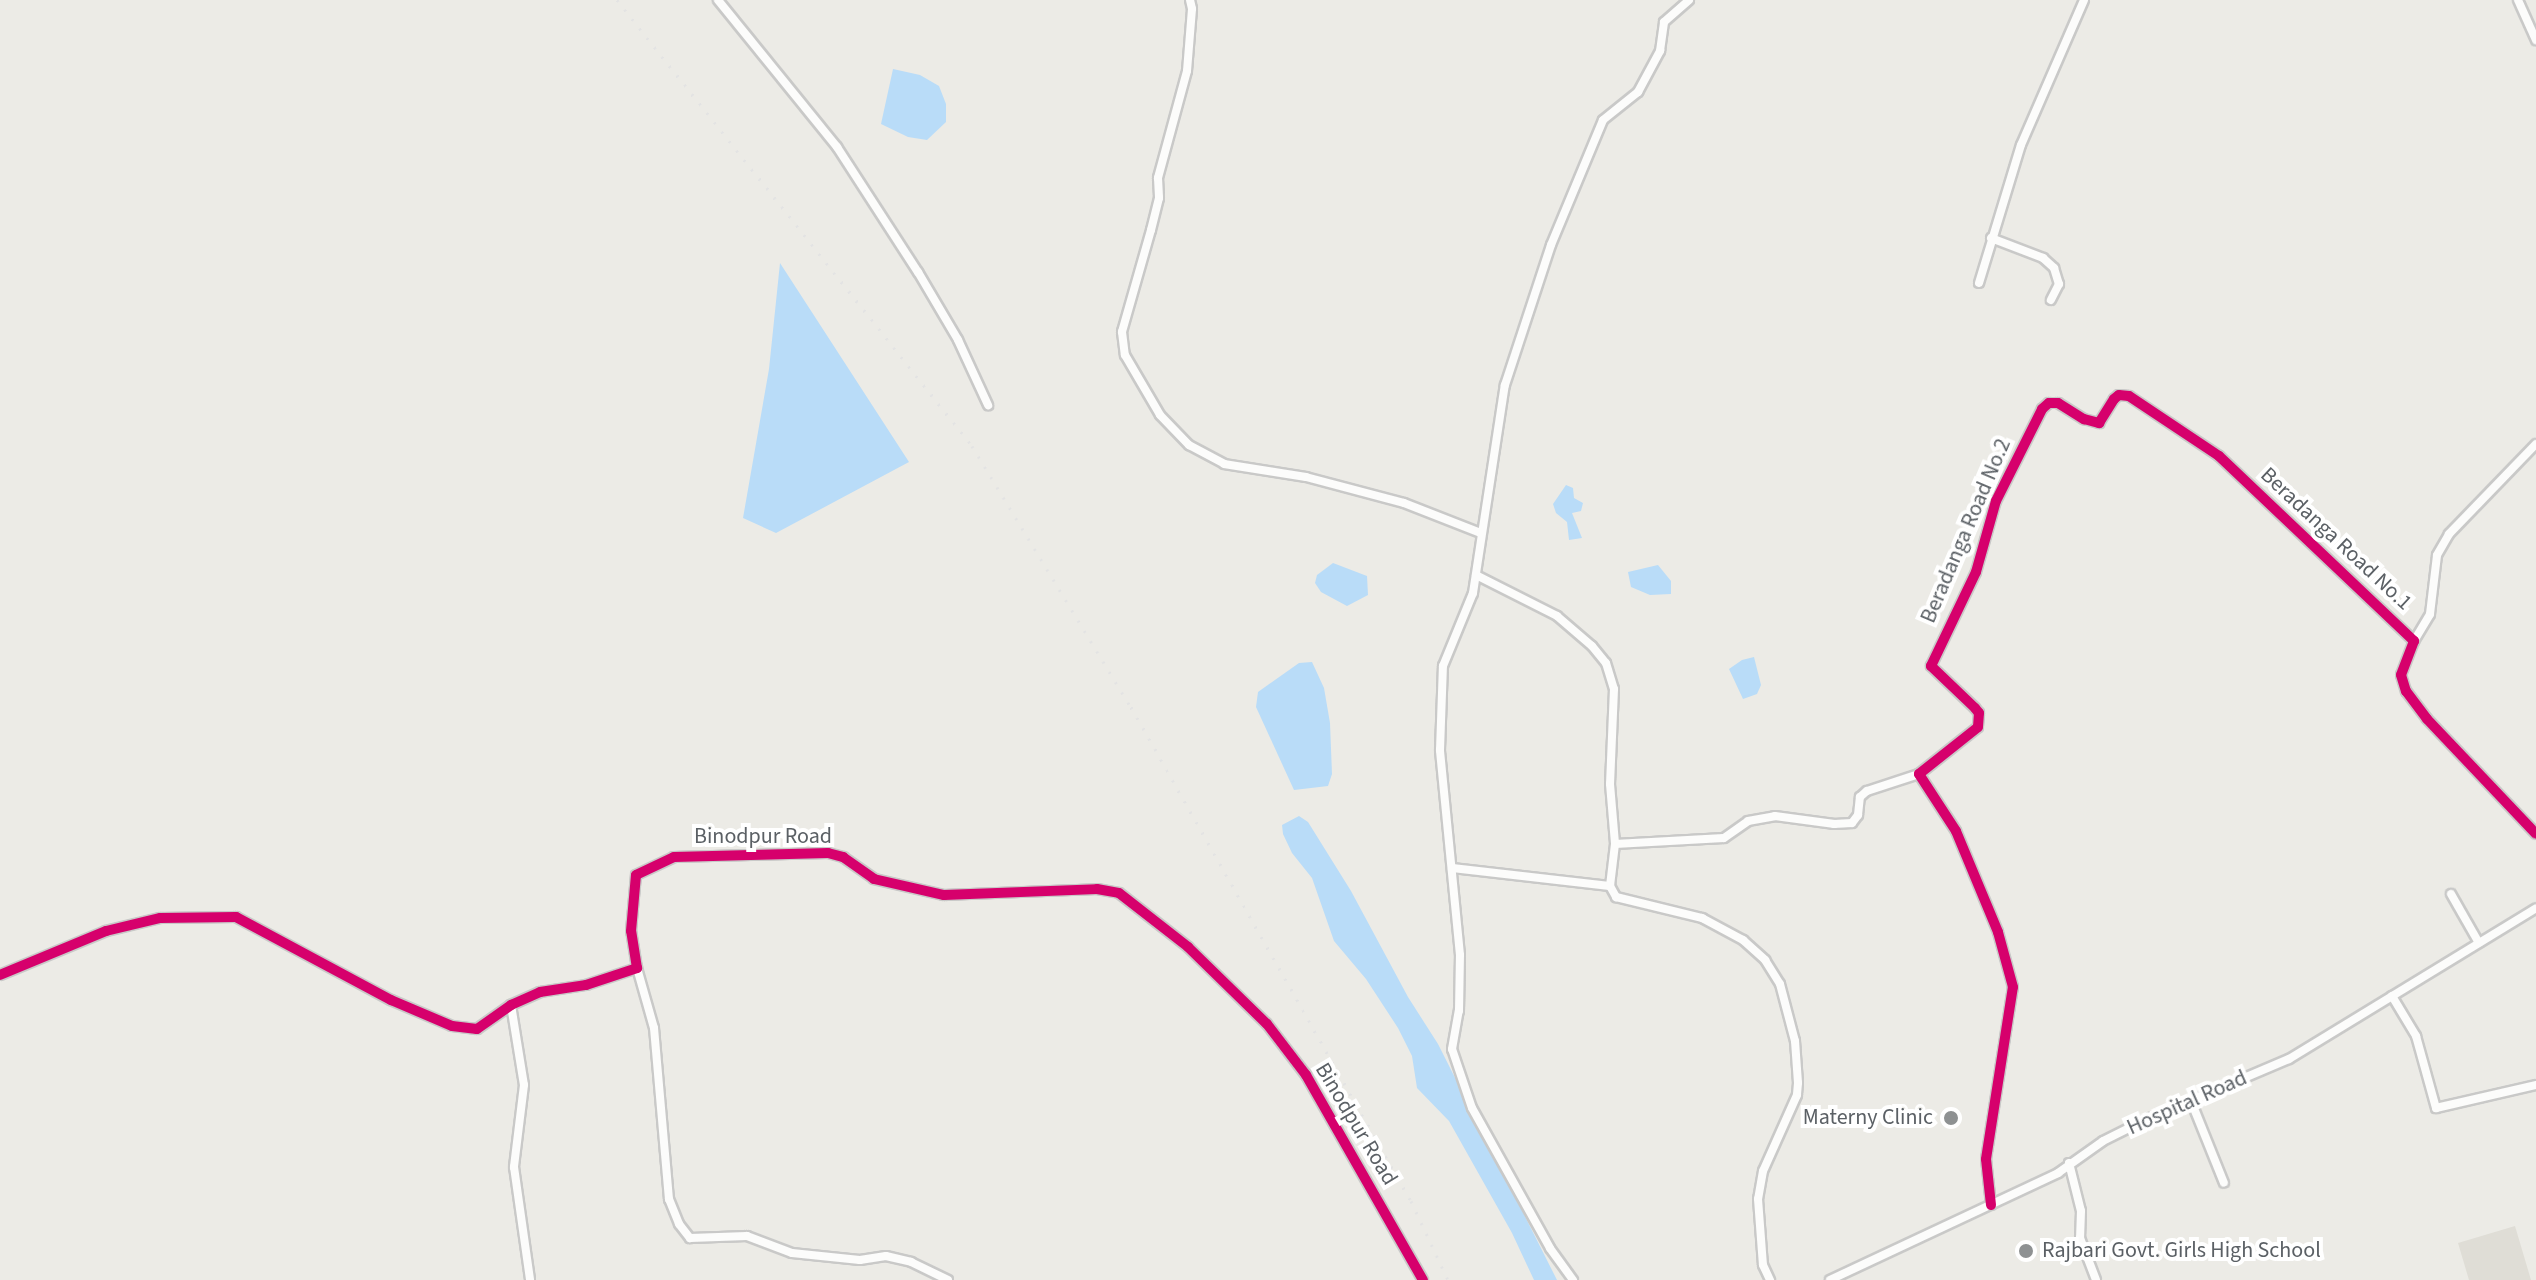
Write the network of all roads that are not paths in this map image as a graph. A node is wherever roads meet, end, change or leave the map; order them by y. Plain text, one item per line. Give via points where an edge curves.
1 (718, 0) edge
2 (1190, 0) edge
3 (1689, 0) edge
4 (2084, 0) edge
5 (2518, 0) edge
6 (2536, 40) edge
7 (1991, 238) junction
8 (1979, 283) dead end
9 (2051, 300) dead end
10 (988, 405) dead end
11 (2186, 431) joint
12 (2536, 444) edge
13 (1481, 533) junction
14 (1476, 575) junction
15 (2414, 641) junction
16 (1919, 774) junction
17 (2536, 834) edge
18 (1615, 844) junction
19 (1452, 868) junction
20 (1610, 886) junction
21 (2451, 894) dead end
22 (2536, 908) edge
23 (2479, 943) junction
24 (637, 968) junction
25 (0, 975) edge
26 (2392, 996) junction
27 (511, 1005) junction
28 (2536, 1085) edge
29 (2191, 1101) junction
30 (2069, 1163) junction
31 (2224, 1183) dead end
32 (1991, 1205) junction
33 (530, 1280) edge
34 (948, 1280) edge
35 (1423, 1280) edge
36 (1573, 1280) edge
37 (1770, 1280) edge
38 (1830, 1280) edge
39 (2096, 1280) edge

1 - 10 street via 837,147 958,340
2 - 13 street via 1187,71 1122,332 1125,355 1160,415 1189,445 1224,464 1306,477 1404,503
3 - 13 street via 1664,22 1660,51 1638,92 1603,120 1551,245 1505,385
4 - 7 street via 2021,145
5 - 6 street
7 - 8 street
7 - 9 street via 2043,258 2054,268 2059,284
11 - 15 street, Beradanga Road No.1
11 - 16 street, Beradanga Road No.2 via 2123,395 2114,399 2099,423 2058,403 2042,409 1996,501 1976,572 1931,666 1975,708 1978,727
12 - 15 street via 2449,534 2437,555 2430,614
13 - 14 street
14 - 18 street via 1557,616 1606,663 1614,689 1610,784
14 - 19 street via 1443,666 1440,750
15 - 17 street, Beradanga Road No.1 via 2401,675 2406,691
16 - 18 street via 1867,791 1852,823 1766,817 1748,821 1724,838
16 - 32 street via 1967,855 2013,987 1986,1159
18 - 20 street
19 - 20 street
19 - 36 street via 1460,969 1452,1049 1472,1108
20 - 37 street via 1625,901 1702,918 1743,940 1780,984 1795,1041 1798,1083 1763,1171 1758,1199 1763,1265
21 - 23 street
22 - 23 street, Hospital Road
23 - 26 street, Hospital Road
24 - 27 street via 586,985 540,992
24 - 34 street via 654,1028 669,1199 690,1238 747,1236 792,1253 860,1260 886,1256
24 - 35 street, Binodpur Road via 631,931 636,875 674,857 828,853 874,879 944,895 1097,889 1119,893 1188,947 1267,1024 1306,1075
25 - 27 street via 106,931 160,918 236,917 391,1000 452,1026 477,1029
26 - 28 street via 2416,1036 2436,1108
26 - 29 street, Hospital Road via 2289,1059
27 - 33 street via 524,1085 514,1167
29 - 30 street, Hospital Road via 2103,1141
29 - 31 street
30 - 32 street, Hospital Road
30 - 39 street via 2081,1211 2080,1238
32 - 38 street, Hospital Road

